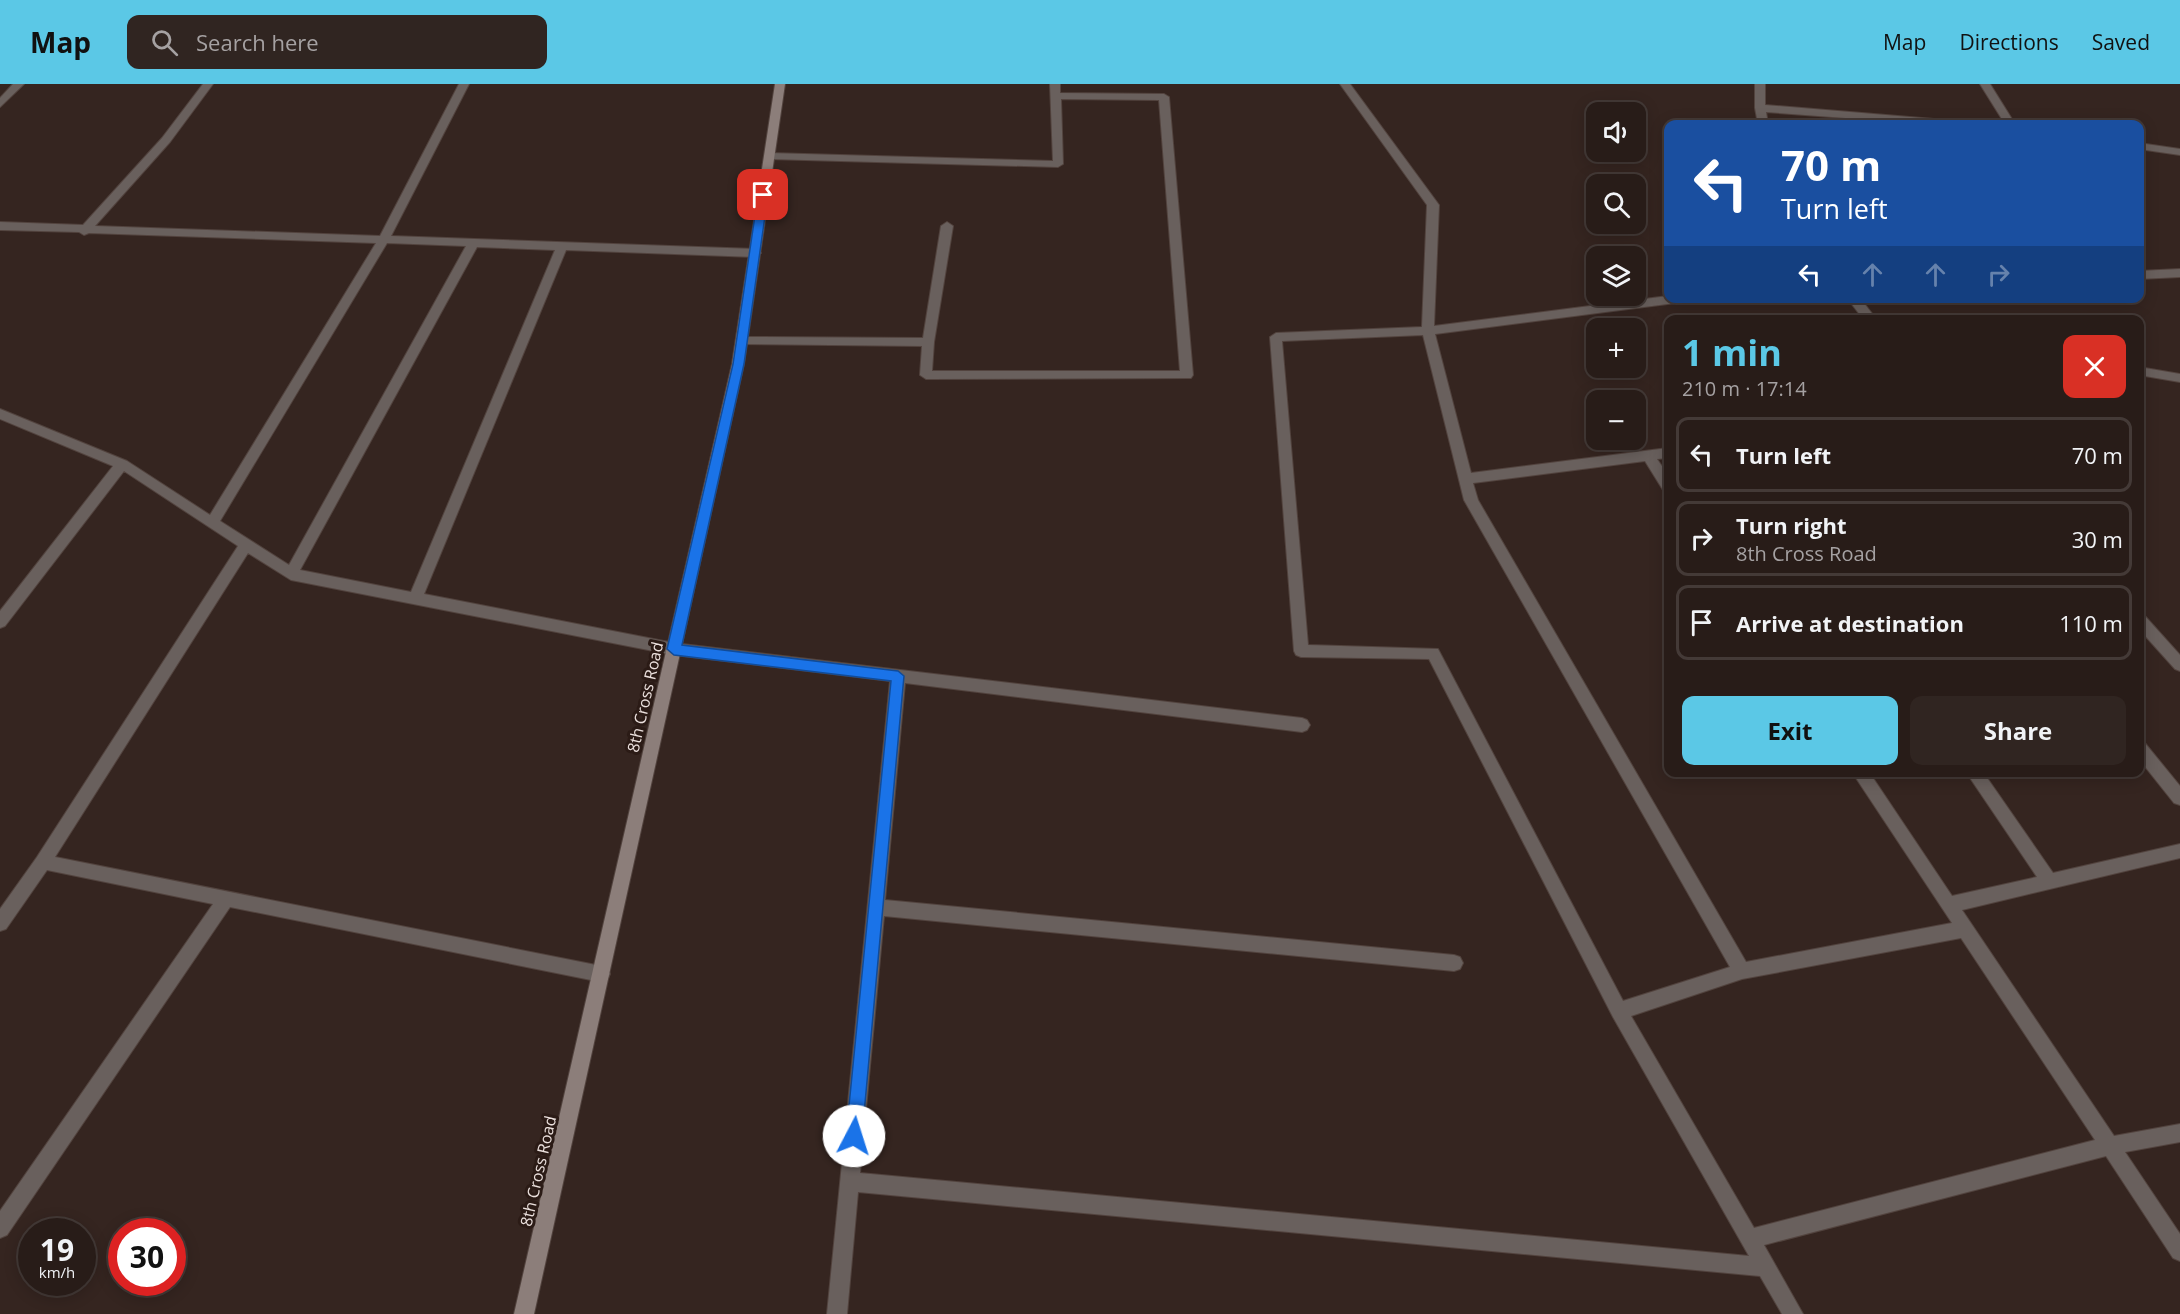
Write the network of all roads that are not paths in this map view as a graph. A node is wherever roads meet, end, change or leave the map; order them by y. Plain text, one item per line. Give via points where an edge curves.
1 (19, 84) edge
2 (208, 84) edge
3 (464, 84) edge
4 (780, 84) edge
5 (1055, 84) edge
6 (1345, 84) edge
7 (1760, 84) edge
8 (1985, 84) edge
9 (1164, 90) edge
10 (1055, 96) junction
11 (0, 104) edge
12 (1760, 108) junction
13 (1763, 120) edge
14 (1908, 120) edge
15 (2008, 120) edge
16 (2144, 147) edge
17 (2180, 152) edge
18 (769, 156) junction
19 (0, 226) edge
20 (947, 226) dead end
21 (84, 231) junction
22 (383, 241) junction
23 (473, 244) junction
24 (562, 247) junction
25 (755, 253) junction
26 (2180, 273) edge
27 (2144, 275) edge
28 (1664, 300) edge
29 (1856, 303) edge
30 (1867, 315) edge
31 (1428, 331) junction
32 (742, 341) junction
33 (928, 342) junction
34 (2144, 372) edge
35 (2180, 378) edge
36 (0, 414) edge
37 (1664, 454) edge
38 (1648, 456) junction
39 (122, 464) junction
40 (1465, 479) junction
41 (1664, 480) edge
42 (213, 522) junction
43 (246, 545) junction
44 (291, 574) junction
45 (415, 598) junction
46 (0, 622) edge
47 (2144, 625) edge
48 (674, 649) junction
49 (2180, 665) edge
50 (898, 676) junction
51 (1302, 725) dead end
52 (2144, 753) edge
53 (1863, 777) edge
54 (1977, 777) edge
55 (2180, 798) edge
56 (2180, 851) edge
57 (43, 862) junction
58 (2050, 882) junction
59 (226, 899) junction
60 (1948, 905) junction
61 (876, 907) junction
62 (0, 923) edge
63 (1964, 929) junction
64 (1454, 963) dead end
65 (1742, 971) junction
66 (601, 974) junction
67 (1619, 1011) junction
68 (2180, 1133) edge
69 (2110, 1146) junction
70 (850, 1182) junction
71 (0, 1228) edge
72 (1749, 1239) junction
73 (2180, 1251) edge
74 (1766, 1267) junction
75 (524, 1314) edge
76 (837, 1314) edge
77 (1793, 1314) edge

1 - 11 street
2 - 21 street via 166,140
3 - 22 street
4 - 18 street, 8th Cross Road
5 - 10 street
6 - 31 street via 1433,205
7 - 12 street
8 - 15 street
9 - 10 street
9 - 33 street via 1187,375 926,375
10 - 18 street via 1058,164
12 - 13 street
12 - 14 street
16 - 17 street
18 - 25 street, 8th Cross Road
19 - 21 street
20 - 33 street
21 - 22 street
22 - 23 street
22 - 42 street
23 - 24 street
23 - 44 street
24 - 25 street
24 - 45 street
25 - 32 street, 8th Cross Road
26 - 27 street
28 - 31 street
29 - 30 street
31 - 40 street
31 - 67 street via 1276,337 1301,651 1433,653
32 - 33 street
32 - 48 street, 8th Cross Road
34 - 35 street
36 - 39 street
37 - 38 street
38 - 40 street
38 - 41 street
39 - 42 street
39 - 46 street
40 - 65 street via 1471,500
42 - 43 street
43 - 44 street
43 - 57 street
44 - 45 street
45 - 48 street
47 - 49 street
48 - 50 street
48 - 66 street, 8th Cross Road
50 - 51 street
50 - 61 street
52 - 55 street
53 - 60 street
54 - 58 street
56 - 58 street
57 - 59 street
57 - 62 street
58 - 60 street
59 - 66 street
59 - 71 street
60 - 63 street
61 - 64 street
61 - 70 street
63 - 65 street
63 - 69 street
65 - 67 street
66 - 75 street, 8th Cross Road
67 - 72 street
68 - 69 street
69 - 72 street
69 - 73 street
70 - 74 street
70 - 76 street
72 - 74 street
74 - 77 street

